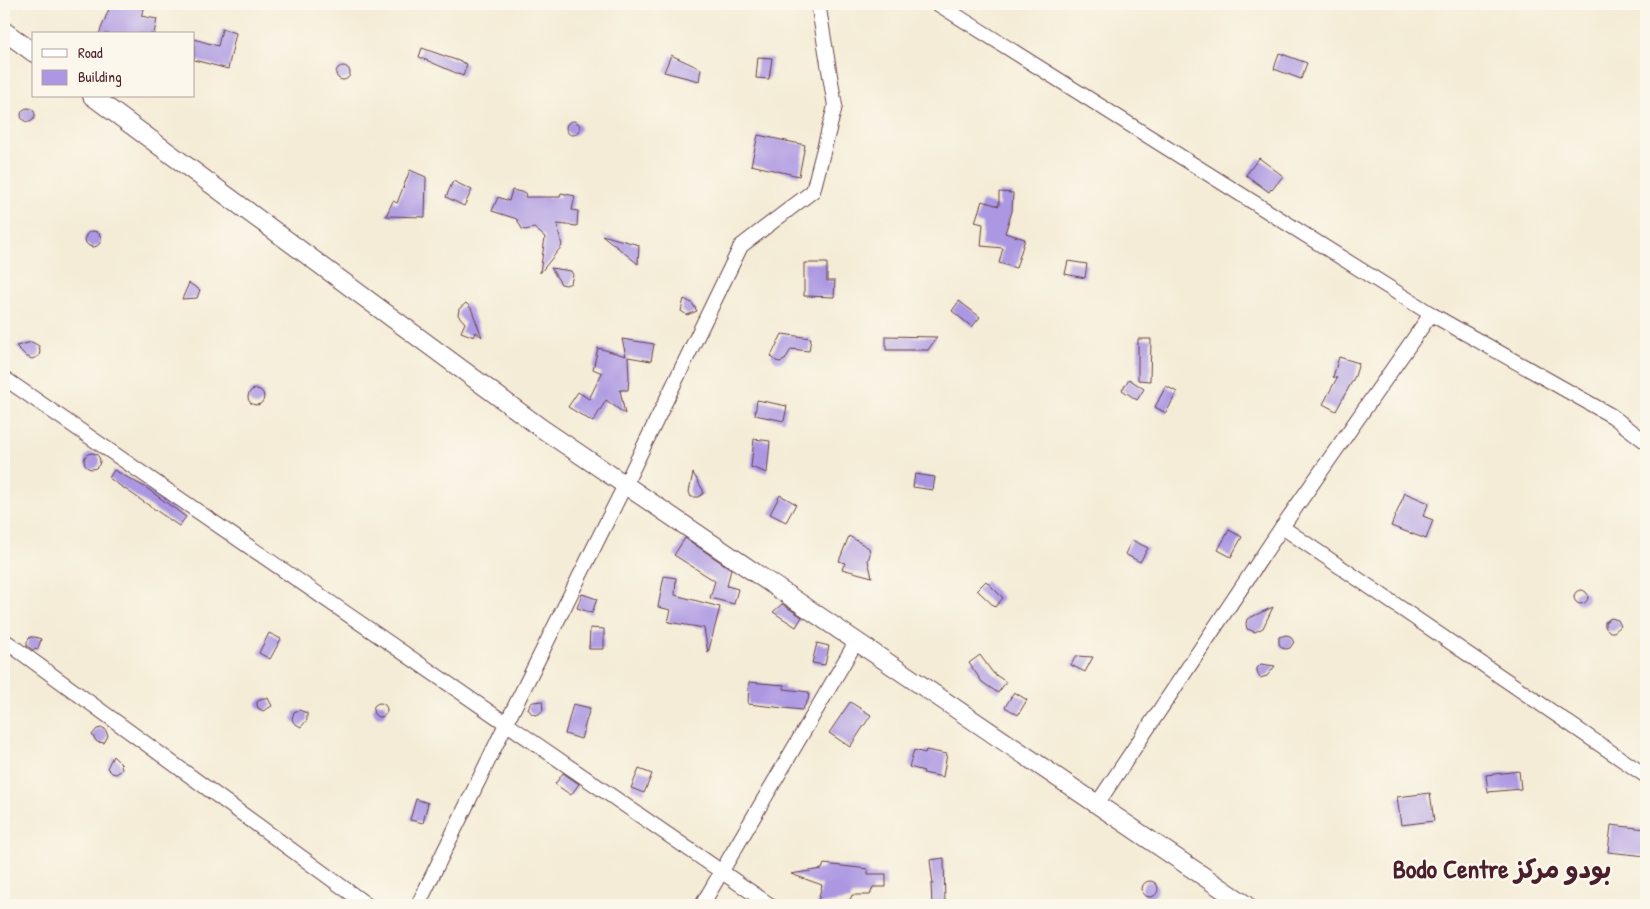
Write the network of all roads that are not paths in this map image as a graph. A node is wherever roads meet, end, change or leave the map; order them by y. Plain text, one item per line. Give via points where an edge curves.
1 (820, 4) edge
2 (938, 4) edge
3 (4, 31) edge
4 (32, 52) edge
5 (95, 98) edge
6 (1431, 314) junction
7 (4, 378) edge
8 (1646, 442) edge
9 (625, 485) junction
10 (1282, 527) junction
11 (4, 640) edge
12 (856, 642) junction
13 (506, 724) junction
14 (1646, 776) edge
15 (1097, 804) junction
16 (721, 872) junction
17 (367, 905) edge
18 (418, 905) edge
19 (702, 905) edge
20 (770, 905) edge
21 (1246, 905) edge

1 - 9 street via 835,106 813,191 741,246
2 - 6 street
3 - 4 street
5 - 9 street via 541,428
6 - 8 street via 1612,416
6 - 10 street
7 - 13 street
9 - 12 street
9 - 13 street
10 - 14 street
10 - 15 street
11 - 17 street
12 - 15 street
12 - 16 street
13 - 16 street
13 - 18 street
15 - 21 street
16 - 19 street
16 - 20 street

